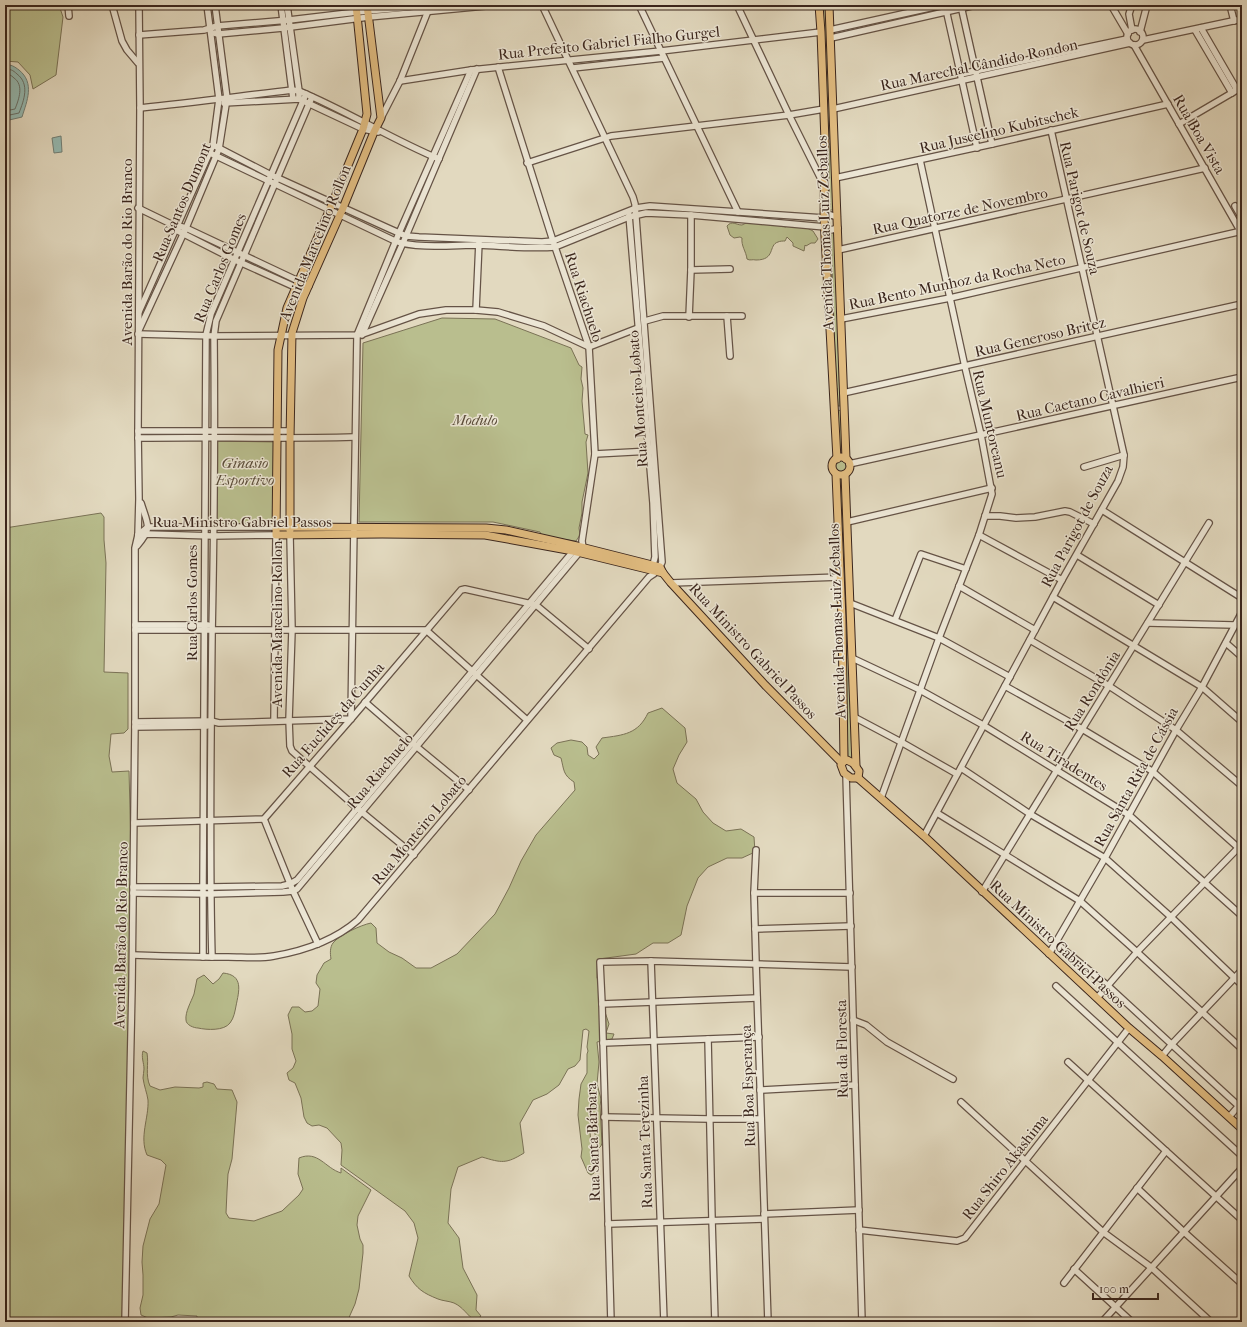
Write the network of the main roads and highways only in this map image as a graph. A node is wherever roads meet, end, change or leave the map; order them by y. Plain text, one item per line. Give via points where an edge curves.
1 (819, 5) edge
2 (828, 5) edge
3 (368, 11) edge
4 (357, 12) edge
5 (376, 82) junction
6 (364, 84) junction
7 (834, 141) junction
8 (824, 142) junction
9 (278, 386) junction
10 (291, 386) junction
11 (844, 408) junction
12 (834, 409) junction
13 (836, 459) junction
14 (847, 462) junction
15 (836, 474) junction
16 (845, 474) junction
17 (276, 526) junction
18 (290, 527) junction
19 (354, 531) junction
20 (276, 535) joint
21 (290, 535) junction
22 (842, 619) junction
23 (851, 620) junction
24 (843, 762) junction
25 (856, 766) junction
26 (858, 778) junction
27 (1242, 1129) edge

1 - 8 main road, Avenida Thomas Luiz Zeballos
2 - 7 main road, Avenida Thomas Luiz Zeballos
3 - 5 main road
4 - 6 main road, Avenida Marcelino Rollon
5 - 6 main road
5 - 10 main road, Avenida Marcelino Rollon via 381,118 297,317 292,335
6 - 9 main road, Avenida Marcelino Rollon via 367,114 364,126 287,308 278,350
7 - 8 main road
7 - 11 main road, Avenida Thomas Luiz Zeballos
8 - 12 main road, Avenida Thomas Luiz Zeballos via 824,218
9 - 10 main road
9 - 17 main road, Avenida Marcelino Rollon
10 - 18 main road, Avenida Marcelino Rollon
11 - 12 main road
11 - 14 main road, Avenida Thomas Luiz Zeballos
12 - 13 main road, Avenida Thomas Luiz Zeballos
13 - 14 main road via 843,458
13 - 15 main road via 832,466
14 - 16 main road via 849,470
15 - 16 main road
15 - 22 main road, Avenida Thomas Luiz Zeballos
16 - 23 main road, Avenida Thomas Luiz Zeballos
17 - 18 main road, Rua Ministro Gabriel Passos
17 - 20 main road, Avenida Marcelino Rollon
18 - 19 main road, Rua Ministro Gabriel Passos
18 - 21 main road, Avenida Marcelino Rollon
19 - 21 main road, Rua Ministro Gabriel Passos
19 - 24 main road, Rua Ministro Gabriel Passos via 486,528 506,530 579,547 656,570 671,583 765,686
20 - 21 main road, Rua Ministro Gabriel Passos
22 - 23 main road
22 - 24 main road, Avenida Thomas Luiz Zeballos
23 - 25 main road, Avenida Thomas Luiz Zeballos
24 - 25 main road, Rua Ministro Gabriel Passos via 850,761
24 - 26 main road, Rua Ministro Gabriel Passos via 842,770 846,775
25 - 26 main road via 860,773
26 - 27 main road, Rua Ministro Gabriel Passos

